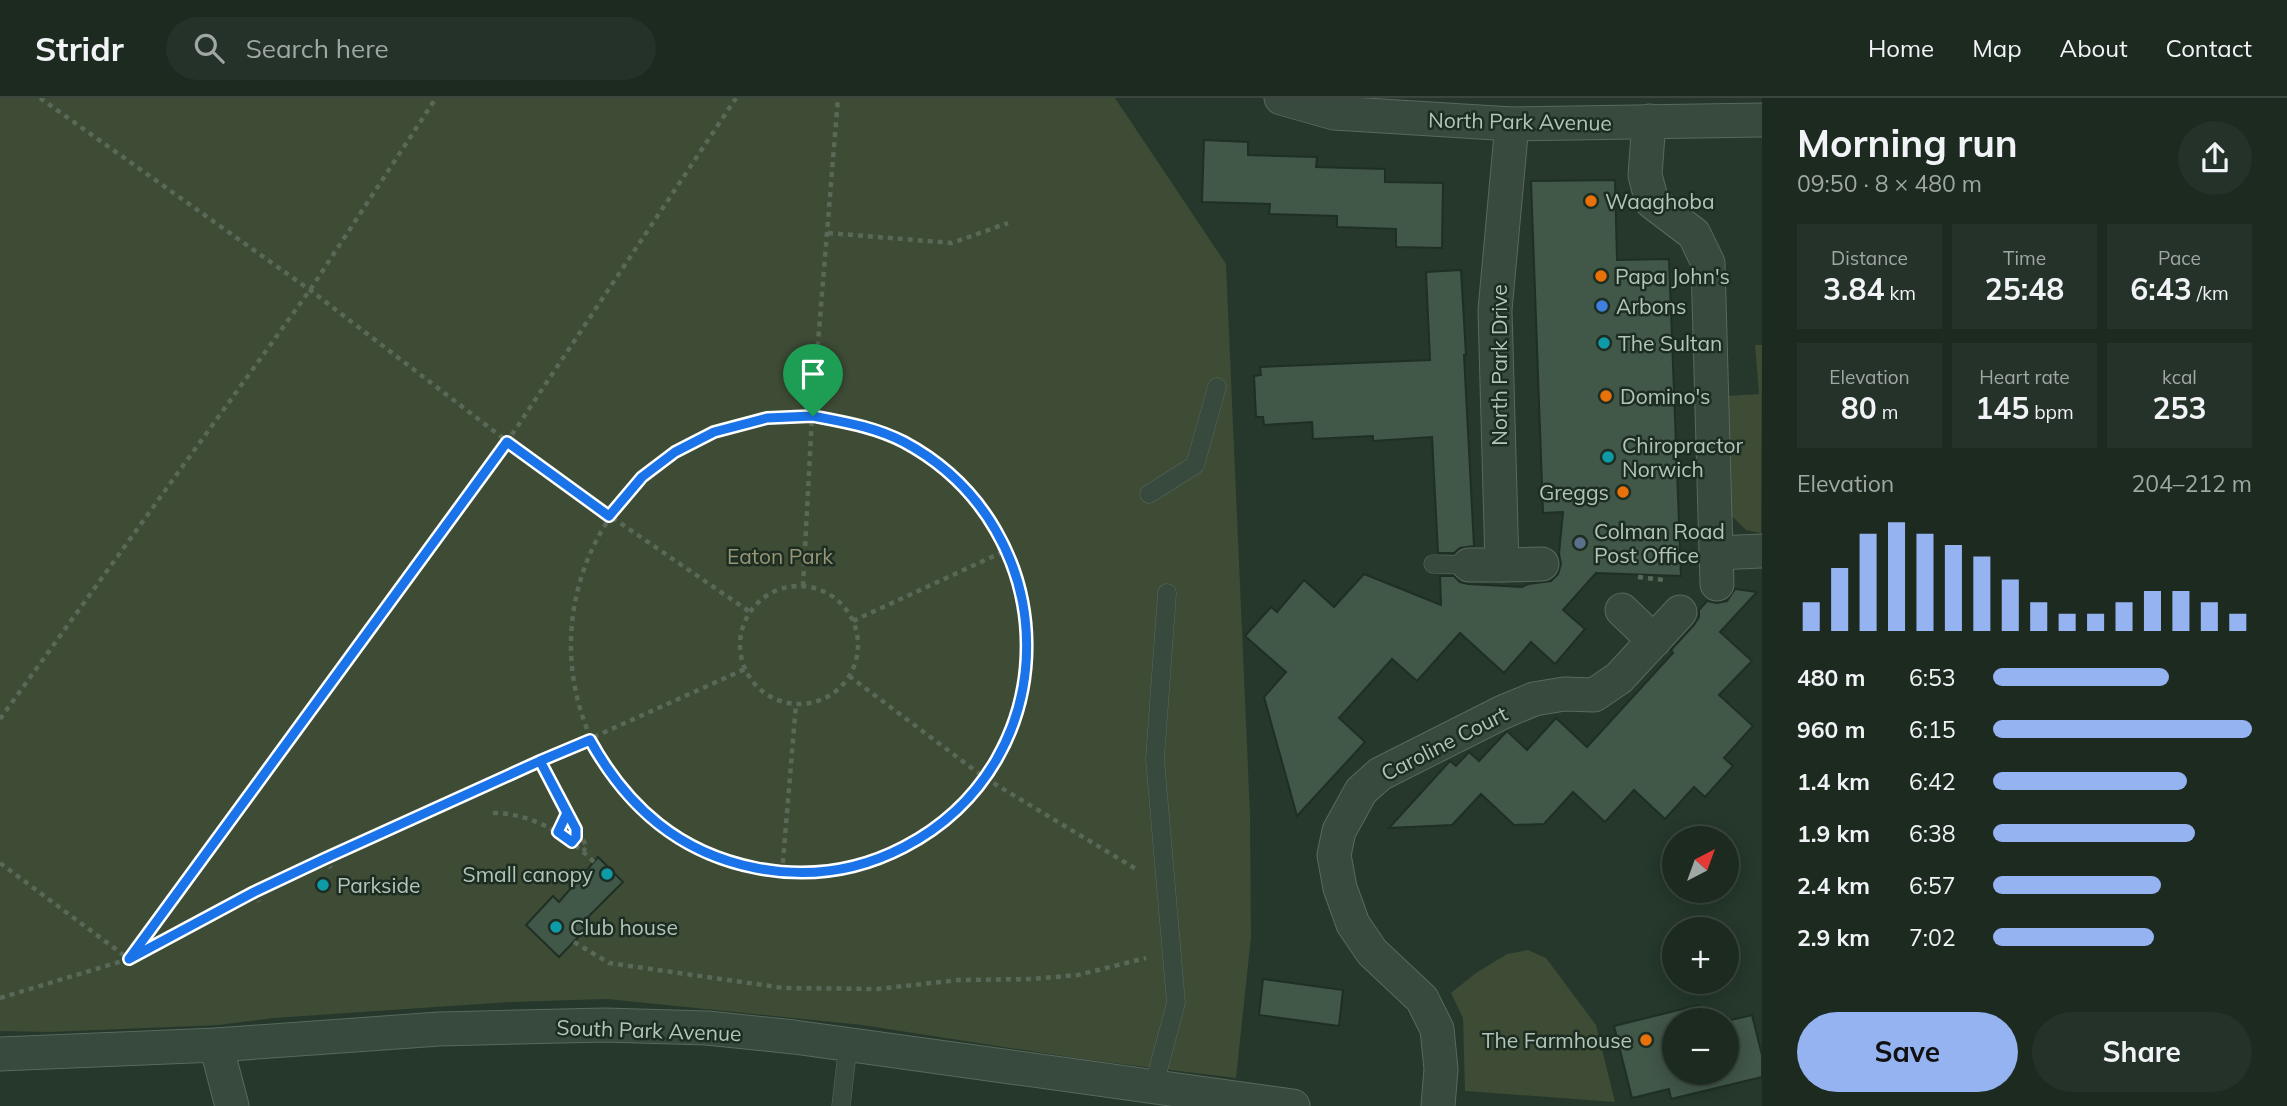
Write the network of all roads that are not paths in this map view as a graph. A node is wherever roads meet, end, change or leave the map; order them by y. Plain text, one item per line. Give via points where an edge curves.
1 (1281, 98) edge
2 (1762, 120) edge
3 (1649, 121) junction
4 (1512, 124) junction
5 (1217, 387) dead end
6 (1149, 494) dead end
7 (1762, 551) edge
8 (1433, 564) dead end
9 (1542, 564) dead end
10 (1469, 565) joint
11 (1503, 565) junction
12 (1167, 593) dead end
13 (1677, 596) road end
14 (1622, 610) dead end
15 (1654, 640) junction
16 (216, 1045) junction
17 (848, 1045) junction
18 (0, 1054) edge
19 (1154, 1085) junction
20 (232, 1106) edge
21 (841, 1106) edge
22 (1293, 1106) edge
23 (1438, 1106) edge

1 - 4 street, North Park Avenue via 1334,113
2 - 3 street, North Park Avenue
3 - 4 street, North Park Avenue
3 - 7 street via 1646,175 1652,202 1694,234 1708,263 1717,568
4 - 11 street, North Park Drive via 1495,310
5 - 6 lane via 1195,465
8 - 10 lane
9 - 11 street
10 - 11 street
12 - 19 lane via 1155,759 1176,1003
13 - 15 street, Caroline Court
14 - 15 street
15 - 23 street, Caroline Court via 1619,678 1594,695 1534,699 1380,774 1361,791 1339,831 1334,855 1353,924 1372,952 1422,999 1437,1029
16 - 17 street, South Park Avenue via 439,1029 605,1025 707,1028
16 - 18 street, South Park Avenue
16 - 20 street
17 - 19 street, South Park Avenue
17 - 21 lane
19 - 22 street, South Park Avenue

